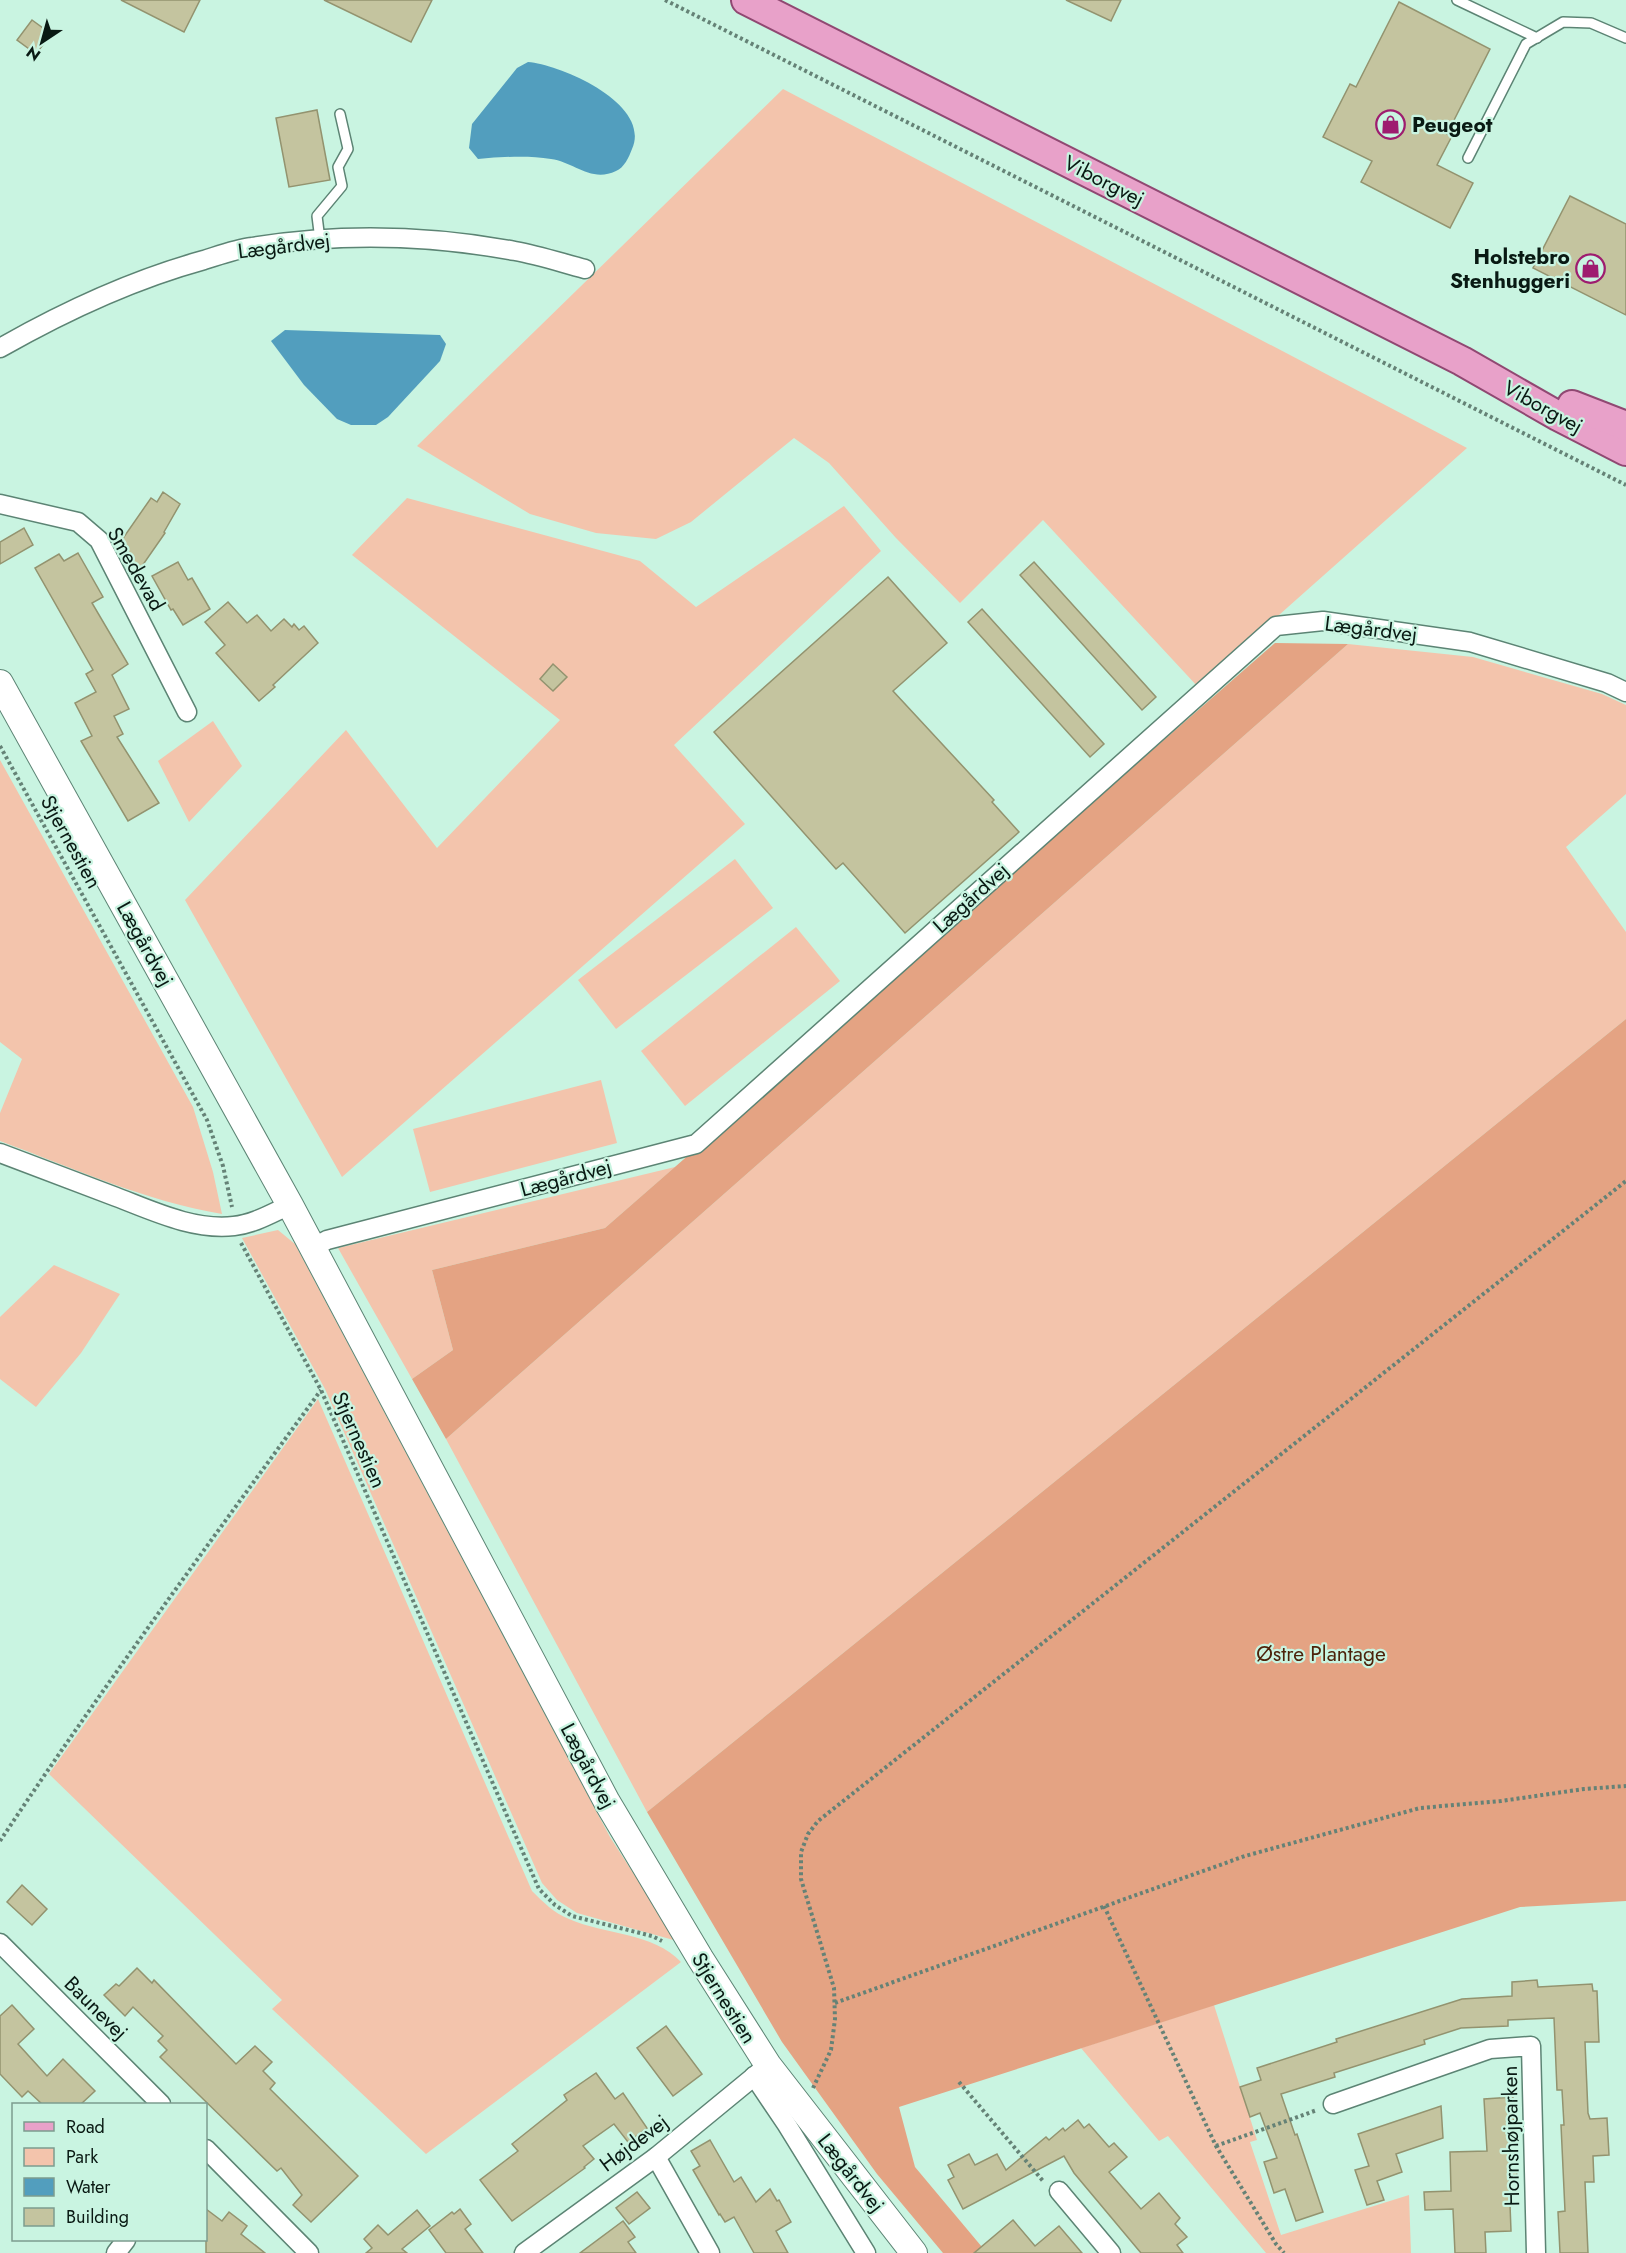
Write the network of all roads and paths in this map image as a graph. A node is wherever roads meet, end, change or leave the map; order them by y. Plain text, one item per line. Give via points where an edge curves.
1 (665, 0) edge
2 (746, 0) edge
3 (1457, 0) edge
4 (1537, 38) junction
5 (1626, 38) edge
6 (340, 114) dead end
7 (1468, 158) dead end
8 (320, 240) junction
9 (585, 269) dead end
10 (0, 348) edge
11 (1462, 361) junction
12 (1626, 426) edge
13 (1626, 451) edge
14 (1626, 485) edge
15 (0, 504) edge
16 (0, 683) edge
17 (1626, 692) edge
18 (187, 712) dead end
19 (0, 746) edge
20 (0, 1153) edge
21 (1626, 1181) edge
22 (290, 1205) junction
23 (235, 1226) junction
24 (312, 1248) junction
25 (321, 1390) junction
26 (1626, 1786) edge
27 (0, 1841) edge
28 (1104, 1906) junction
29 (0, 1943) edge
30 (671, 1946) dead end
31 (835, 2003) junction
32 (761, 2071) junction
33 (807, 2081) dead end
34 (959, 2082) dead end
35 (160, 2103) edge
36 (1333, 2104) joint
37 (1216, 2146) junction
38 (207, 2150) edge
39 (656, 2157) junction
40 (1059, 2191) joint
41 (125, 2241) edge
42 (116, 2253) edge
43 (309, 2253) edge
44 (524, 2253) edge
45 (710, 2253) edge
46 (866, 2253) edge
47 (914, 2253) edge
48 (1112, 2253) edge
49 (1284, 2253) edge
50 (1536, 2253) edge

1 - 14 path
2 - 11 main road, Viborgvej
3 - 4 lane
4 - 5 lane via 1563,22 1591,23
4 - 7 lane via 1526,44
6 - 8 lane via 348,149 338,167 342,186 317,216
8 - 9 street, Lægårdvej via 447,240 517,251
8 - 10 street, Lægårdvej via 250,247 168,270 102,295
11 - 12 main road, Viborgvej
11 - 13 main road, Viborgvej
15 - 18 street, Smedevad via 78,522 99,540
16 - 22 street, Lægårdvej
17 - 24 street, Lægårdvej via 1470,642 1323,621 1276,626 696,1144 327,1240
19 - 23 path, Stjernestien via 207,1120 223,1166
20 - 23 street via 163,1214 196,1224
21 - 31 path via 818,1821 801,1852 801,1879 834,1988
22 - 23 street
22 - 24 street, Lægårdvej
23 - 25 path, Stjernestien
24 - 32 street, Lægårdvej via 607,1802 700,1958
25 - 27 path
25 - 30 path, Stjernestien via 539,1889 572,1916 652,1936
26 - 28 path via 1420,1808 1245,1856
28 - 31 path
28 - 37 path
29 - 35 street, Baunevej
31 - 33 path via 831,2050 813,2089
32 - 39 street, Højdevej
32 - 46 street
32 - 47 street, Lægårdvej
34 - 40 path via 1047,2186
36 - 37 path
36 - 50 street, Hornshøjparken via 1490,2049 1531,2046
37 - 49 path
38 - 43 street
39 - 44 street, Højdevej
39 - 45 street
40 - 48 street
41 - 42 street

